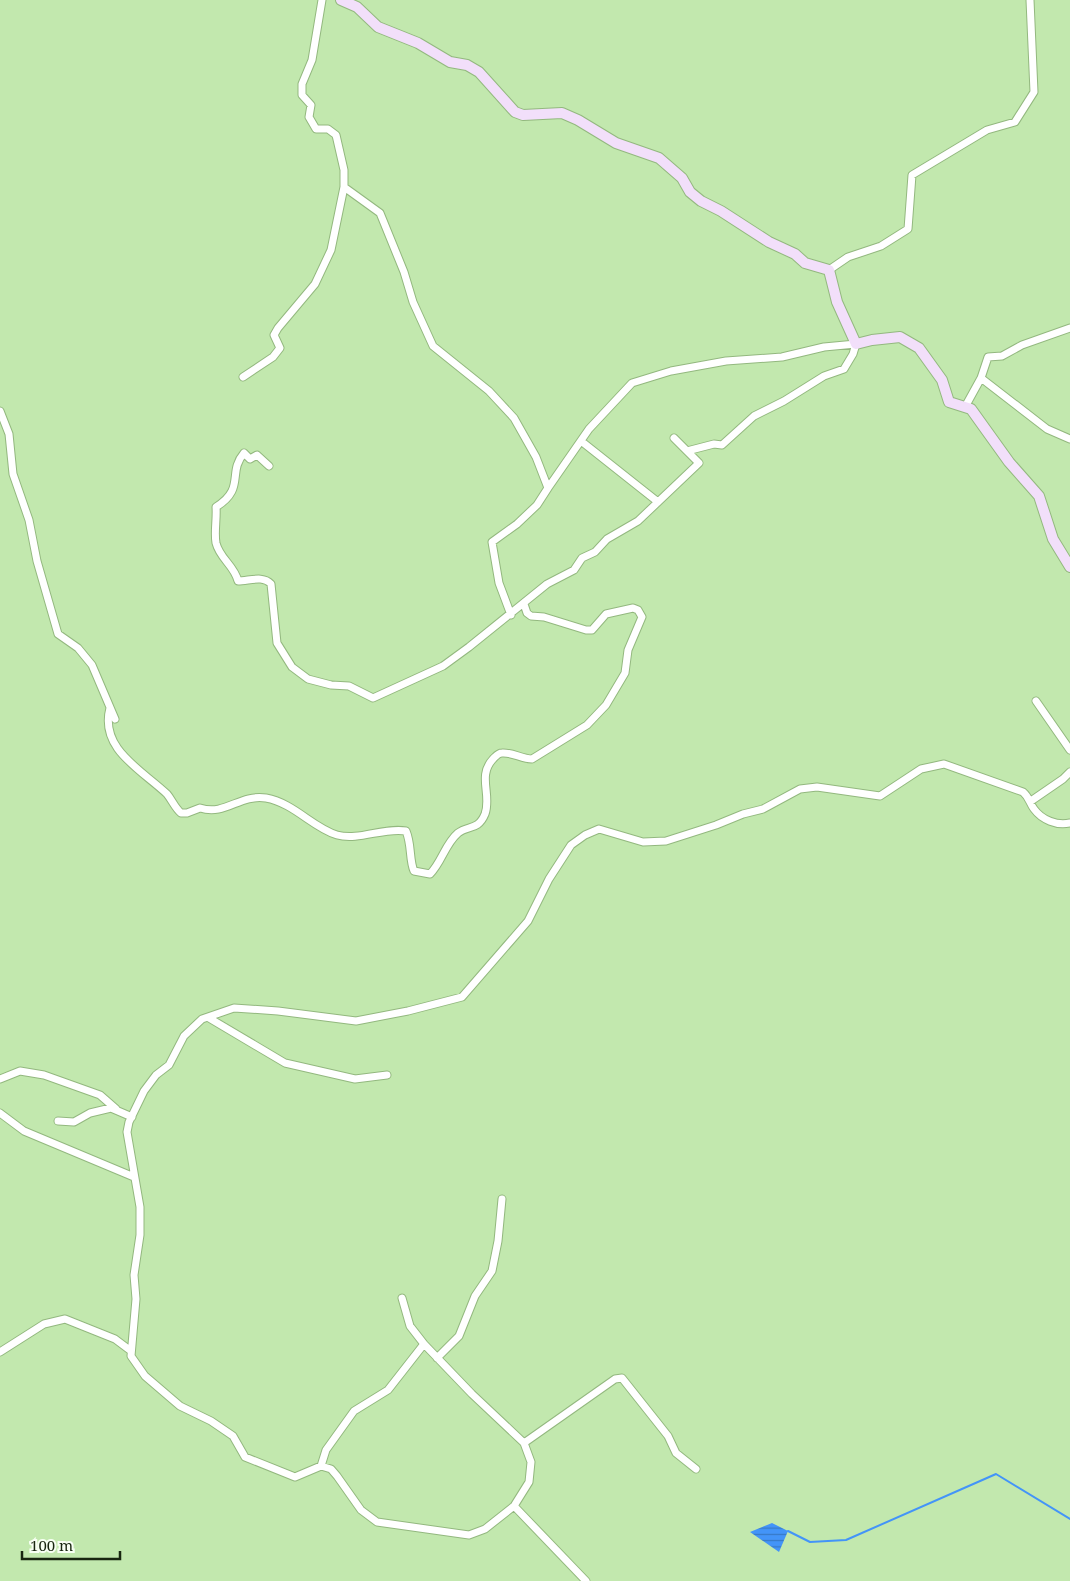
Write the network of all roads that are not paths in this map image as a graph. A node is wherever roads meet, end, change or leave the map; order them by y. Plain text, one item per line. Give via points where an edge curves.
1 (322, 0) edge
2 (341, 0) edge
3 (1030, 0) edge
4 (344, 186) junction
5 (829, 270) junction
6 (1070, 328) edge
7 (856, 344) junction
8 (243, 377) dead end
9 (981, 378) junction
10 (965, 407) junction
11 (0, 411) edge
12 (674, 438) dead end
13 (1070, 439) edge
14 (581, 441) junction
15 (687, 451) junction
16 (269, 466) dead end
17 (548, 488) junction
18 (658, 502) junction
19 (1070, 568) edge
20 (524, 604) junction
21 (511, 615) junction
22 (1036, 701) dead end
23 (110, 708) junction
24 (115, 719) dead end
25 (1070, 750) edge
26 (1070, 772) edge
27 (1031, 802) junction
28 (1070, 824) edge
29 (209, 1018) junction
30 (387, 1075) dead end
31 (0, 1079) edge
32 (116, 1109) junction
33 (0, 1113) edge
34 (132, 1117) junction
35 (58, 1121) dead end
36 (134, 1177) junction
37 (502, 1199) dead end
38 (402, 1298) dead end
39 (424, 1344) junction
40 (131, 1351) junction
41 (0, 1352) edge
42 (437, 1358) junction
43 (524, 1443) junction
44 (321, 1466) junction
45 (696, 1469) dead end
46 (514, 1506) junction
47 (586, 1581) edge

1 - 4 street via 302,96 311,105 309,117 316,129 328,129 336,135
2 - 5 main road via 356,7 378,26 418,43 450,62 467,65 478,72 514,112 562,113 616,142 659,158 701,201 795,254 810,266
3 - 5 street via 1034,92 1015,122 987,130 912,175 908,229 881,246 848,257
4 - 8 street via 332,250 315,284 274,335 280,348 273,357
4 - 17 street via 380,213 433,346 489,391 514,418 536,457
5 - 7 main road via 837,302
6 - 9 street via 1022,345 1002,356 988,357
7 - 10 main road via 900,338 919,348 942,380 949,402
7 - 14 street via 824,347 782,357 726,361 671,371 632,383
7 - 15 street via 844,369 824,376 754,416 722,445
9 - 10 street
9 - 13 street via 1047,429
10 - 19 main road via 971,410 1039,496 1053,539
11 - 23 street via 9,434 13,474 29,520 58,634 78,648 92,665
12 - 15 street
14 - 17 street
14 - 18 street
15 - 18 street via 699,463
16 - 21 street via 257,456 250,459 244,453 239,459 230,498 216,507 216,544 232,566 238,581 258,579 271,584 278,643 300,675 319,683 349,686 373,698 443,666
17 - 21 street via 524,518 492,542 499,583
18 - 20 street via 638,521 582,558 574,570 547,584
20 - 21 street
20 - 23 street via 531,616 586,630 592,630 606,614 633,608 642,617 628,650 625,673 606,705 587,725 532,759 509,753 500,753 494,758 484,775 485,813 474,827 459,832 430,874 414,871 406,831 338,835 296,809 264,798 244,799 211,811 200,808 181,813 167,795 123,756 108,728
22 - 25 street
23 - 24 street
26 - 27 street
27 - 28 street via 1050,821 1058,825
27 - 29 street via 1023,792 944,764 921,768 880,796 817,787 800,789 763,809 666,841 644,842 599,830 572,845 549,879 528,921 462,997 356,1021 278,1010 234,1008
29 - 30 street via 285,1063 354,1079
29 - 34 street via 195,1023 184,1036 173,1058 144,1091
31 - 32 street via 20,1071 44,1075 100,1095
32 - 34 street
32 - 35 street via 90,1113 74,1122
33 - 36 street via 24,1131
34 - 36 street via 127,1132
36 - 40 street via 140,1207 140,1235 134,1276 136,1299
37 - 42 street via 492,1271 475,1296 459,1336
38 - 39 street via 410,1326
39 - 42 street
39 - 44 street via 388,1390 354,1411 326,1450
40 - 41 street via 115,1339 65,1319 44,1324
40 - 44 street via 130,1356 144,1376 180,1406 233,1436 245,1457 295,1477
42 - 43 street
43 - 45 street via 614,1379 622,1378 668,1436 676,1453
43 - 46 street via 531,1462 529,1482
44 - 46 street via 337,1476 361,1510 377,1522 470,1535
46 - 47 street

